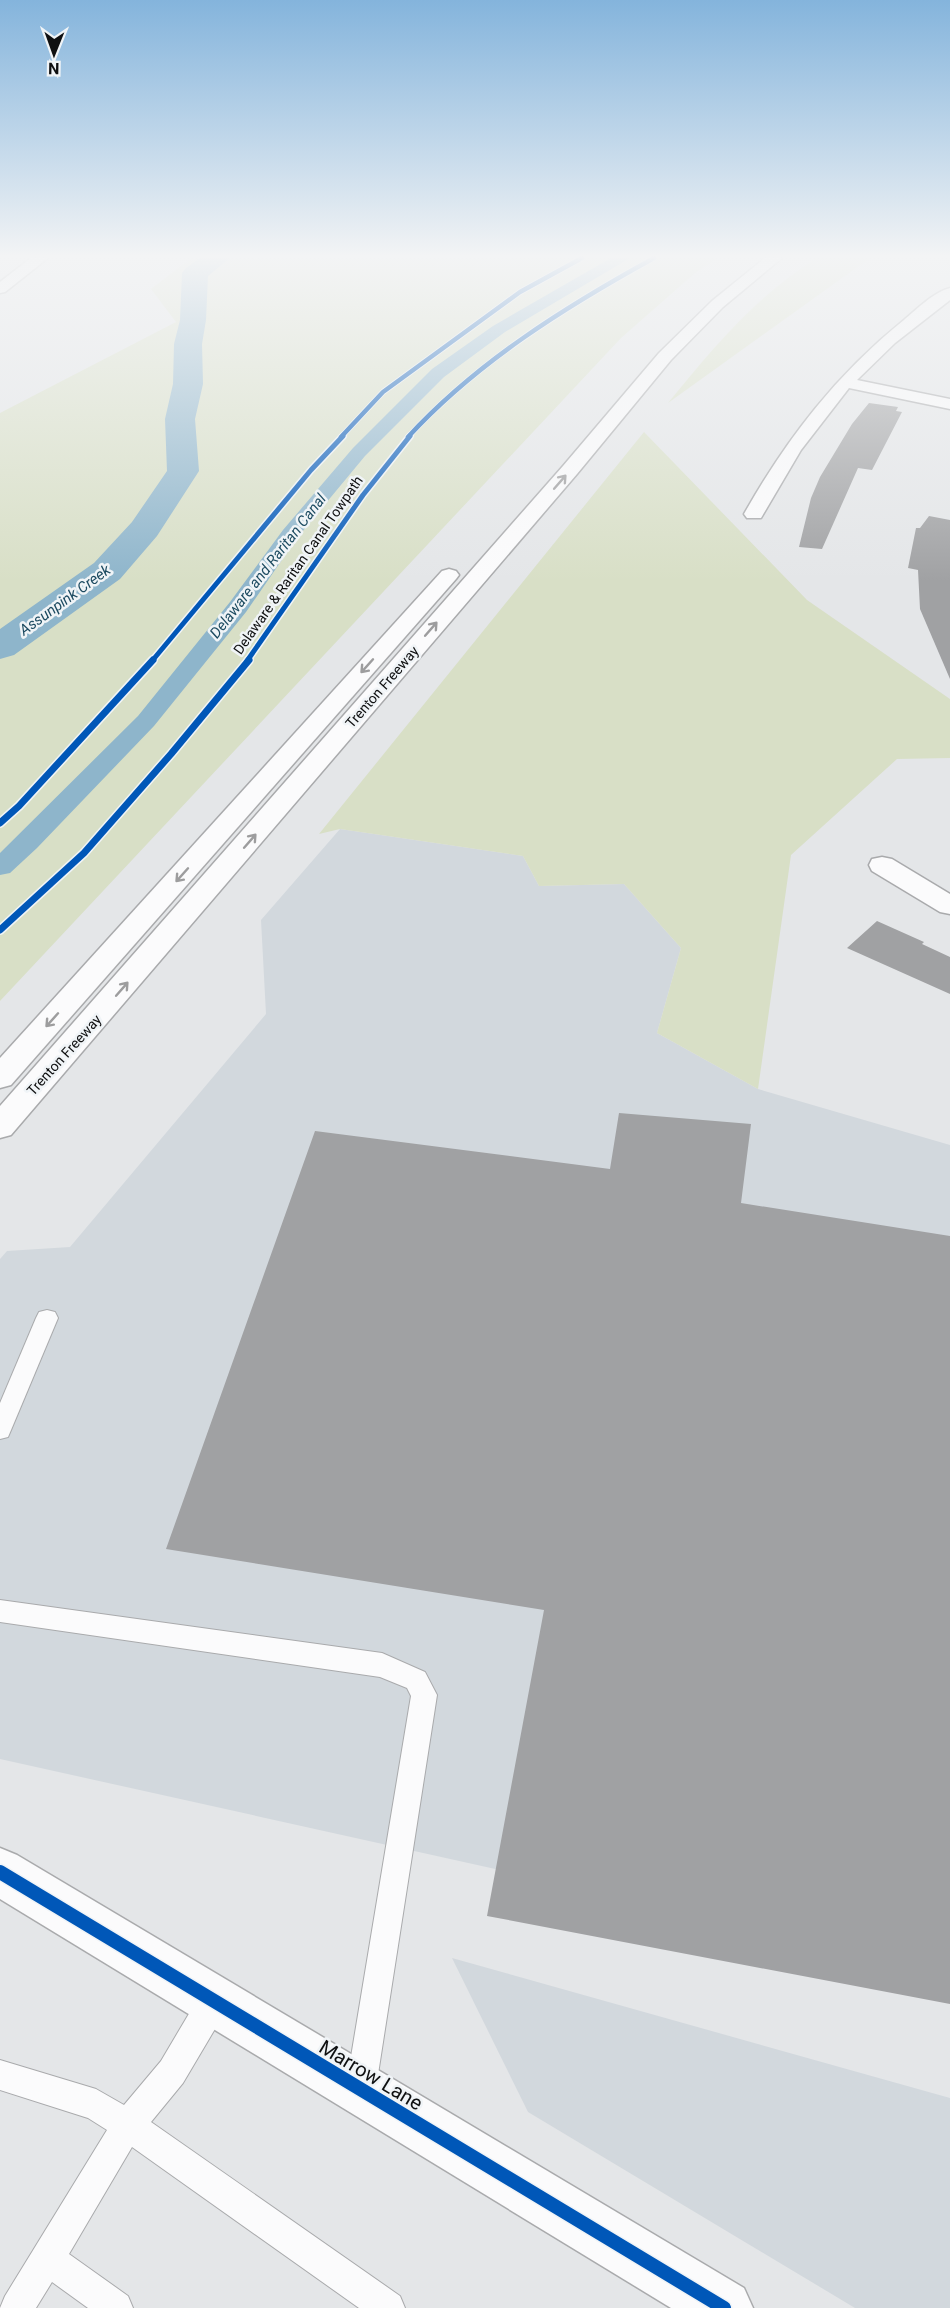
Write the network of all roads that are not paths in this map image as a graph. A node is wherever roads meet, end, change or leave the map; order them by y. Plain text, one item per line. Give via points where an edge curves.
1 (636, 366) edge
2 (659, 366) edge
3 (860, 366) edge
4 (844, 382) junction
5 (950, 404) edge
6 (754, 514) dead end
7 (493, 526) dead end
8 (462, 561) dead end
9 (882, 865) dead end
10 (950, 906) edge
11 (0, 1077) edge
12 (0, 1127) edge
13 (47, 1318) dead end
14 (0, 1430) edge
15 (0, 1611) edge
16 (0, 1872) edge
17 (214, 2001) junction
18 (0, 2075) edge
19 (361, 2089) junction
20 (128, 2125) junction
21 (47, 2258) junction
22 (17, 2308) edge
23 (116, 2308) edge
24 (388, 2308) edge
25 (724, 2308) edge

1 - 7 main road
12 -> 2 main road, Trenton Freeway
3 - 4 main road
4 - 5 main road
4 - 6 main road via 806,426
8 -> 11 main road, Trenton Freeway
9 - 10 main road
13 - 14 lane
15 - 19 lane via 382,1665 416,1680 424,1695
16 - 17 main road, Marrow Lane
17 - 19 main road, Marrow Lane
17 - 20 lane via 172,2072
18 - 20 lane via 96,2105
19 - 25 main road, Marrow Lane
20 - 21 lane
20 - 24 lane
21 - 22 lane
21 - 23 lane

